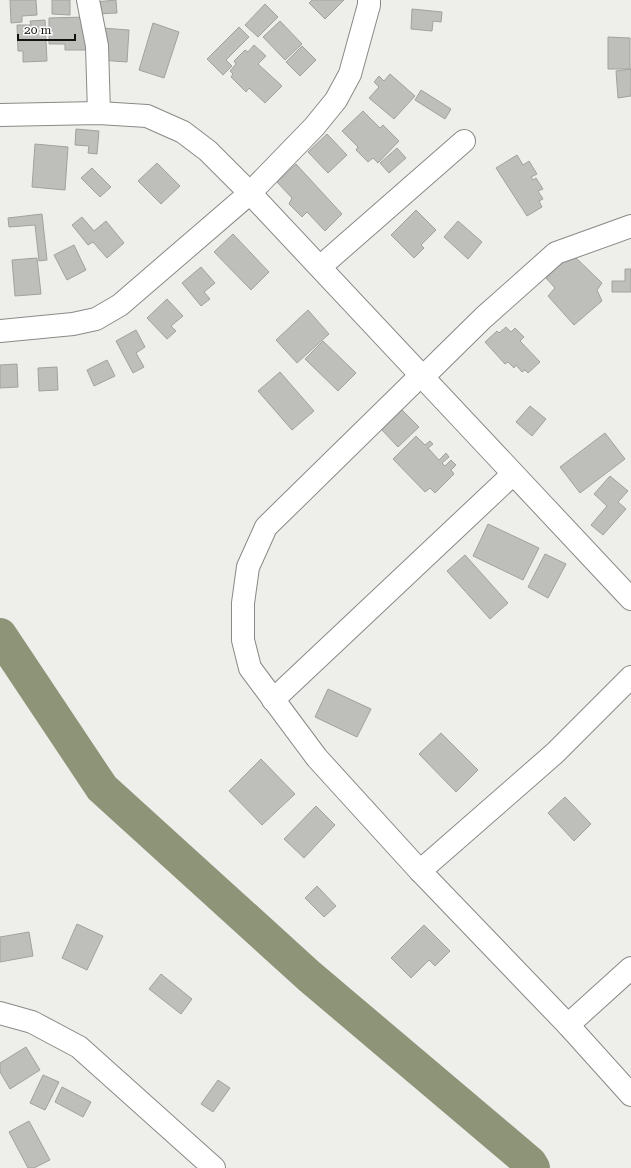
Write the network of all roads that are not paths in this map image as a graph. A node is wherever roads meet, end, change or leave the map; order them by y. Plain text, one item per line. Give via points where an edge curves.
1 (88, 0) edge
2 (369, 0) edge
3 (99, 113) junction
4 (0, 115) edge
5 (464, 141) dead end
6 (250, 193) junction
7 (631, 226) edge
8 (320, 267) junction
9 (0, 332) edge
10 (423, 377) junction
11 (513, 474) junction
12 (631, 599) edge
13 (631, 677) edge
14 (273, 700) junction
15 (420, 871) junction
16 (631, 968) edge
17 (0, 1013) edge
18 (568, 1025) junction
19 (631, 1095) edge
20 (214, 1168) edge

1 - 3 street via 97,46
2 - 6 street via 350,74 336,100 314,127
3 - 4 street
3 - 6 street via 147,116 183,132 208,151
5 - 8 street
6 - 8 street
6 - 9 street via 120,305 96,319
7 - 10 street via 556,253 483,318
8 - 10 street
10 - 11 street
10 - 14 street via 417,379 266,527 248,567 242,603 243,640 250,668
11 - 12 street
11 - 14 street
13 - 15 street via 555,753
14 - 15 street via 317,758
15 - 18 street
16 - 18 street
17 - 20 street via 32,1022 79,1047
18 - 19 street

